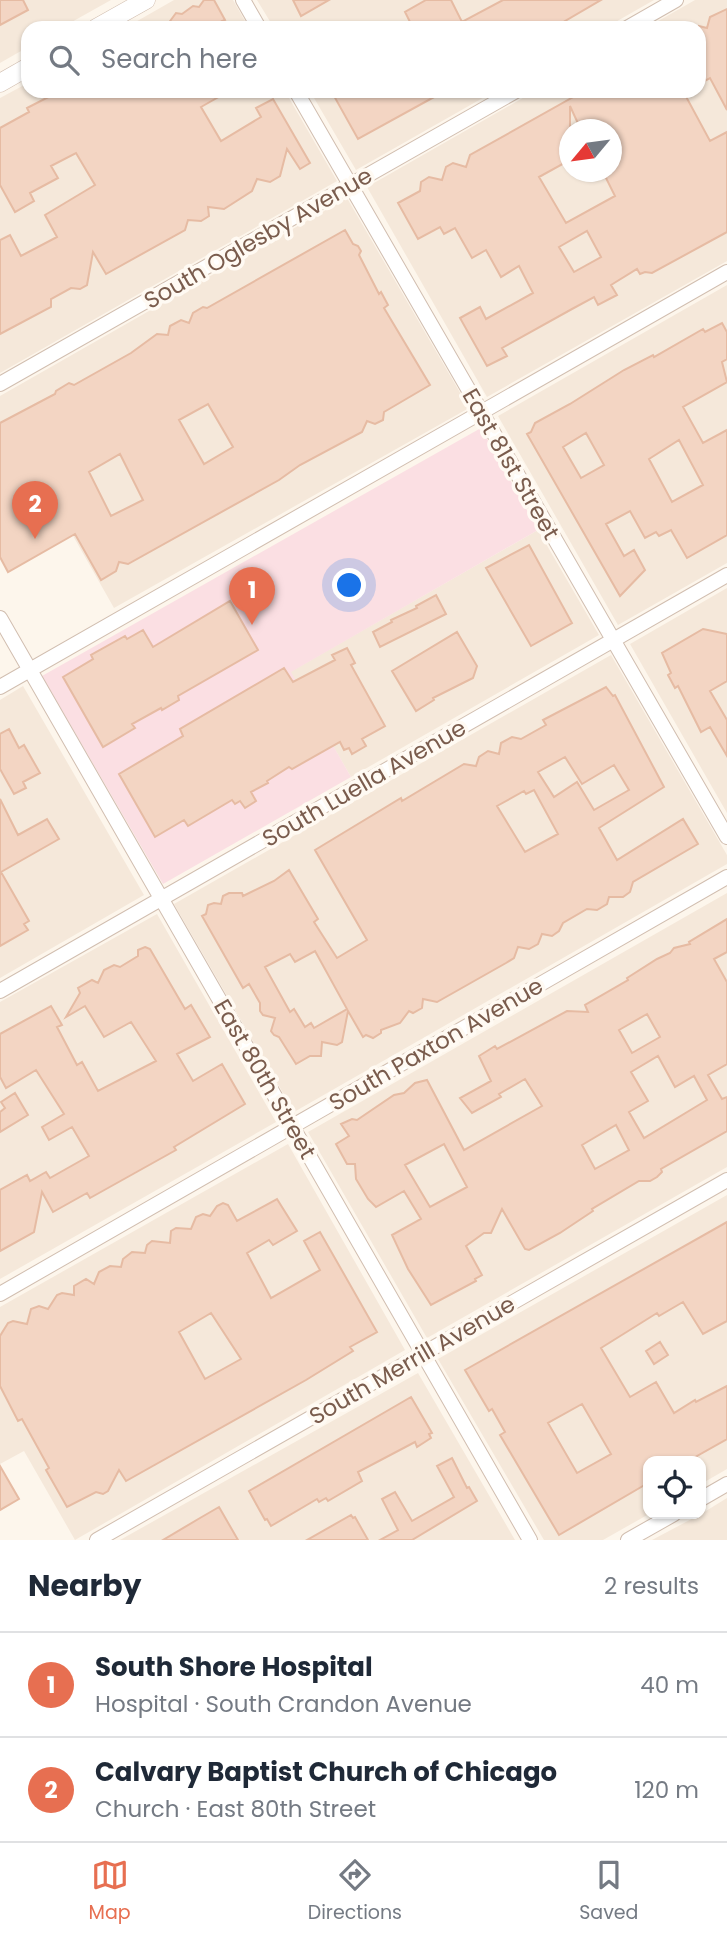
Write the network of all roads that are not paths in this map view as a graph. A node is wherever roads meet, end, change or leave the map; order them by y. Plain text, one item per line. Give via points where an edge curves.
1 (146, 0) edge
2 (243, 0) edge
3 (676, 0) edge
4 (108, 21) edge
5 (255, 21) edge
6 (639, 21) edge
7 (21, 71) edge
8 (0, 83) edge
9 (300, 98) edge
10 (504, 98) edge
11 (350, 185) junction
12 (727, 272) edge
13 (0, 384) edge
14 (481, 412) junction
15 (727, 575) edge
16 (0, 618) edge
17 (613, 640) junction
18 (30, 670) junction
19 (0, 687) edge
20 (727, 837) edge
21 (727, 877) edge
22 (161, 899) junction
23 (0, 991) edge
24 (292, 1127) junction
25 (727, 1180) edge
26 (0, 1294) edge
27 (422, 1354) junction
28 (727, 1483) edge
29 (706, 1496) edge
30 (665, 1519) edge
31 (97, 1540) edge
32 (530, 1540) edge
33 (628, 1540) edge

1 - 4 street
2 - 5 street
3 - 6 street
7 - 8 street
9 - 11 street, East 81st Street
10 - 11 street, South Oglesby Avenue
11 - 13 street, South Oglesby Avenue
11 - 14 street, East 81st Street
12 - 14 street
14 - 17 street, East 81st Street
14 - 18 street
15 - 17 street, South Luella Avenue
16 - 18 street, East 80th Street
17 - 20 street, East 81st Street
17 - 22 street, South Luella Avenue
18 - 19 street
18 - 22 street, East 80th Street
21 - 24 street, South Paxton Avenue
22 - 23 street, South Luella Avenue
22 - 24 street, East 80th Street
24 - 26 street, South Paxton Avenue
24 - 27 street, East 80th Street
25 - 27 street, South Merrill Avenue
27 - 31 street, South Merrill Avenue
27 - 32 street, East 80th Street
28 - 29 street
30 - 33 street

